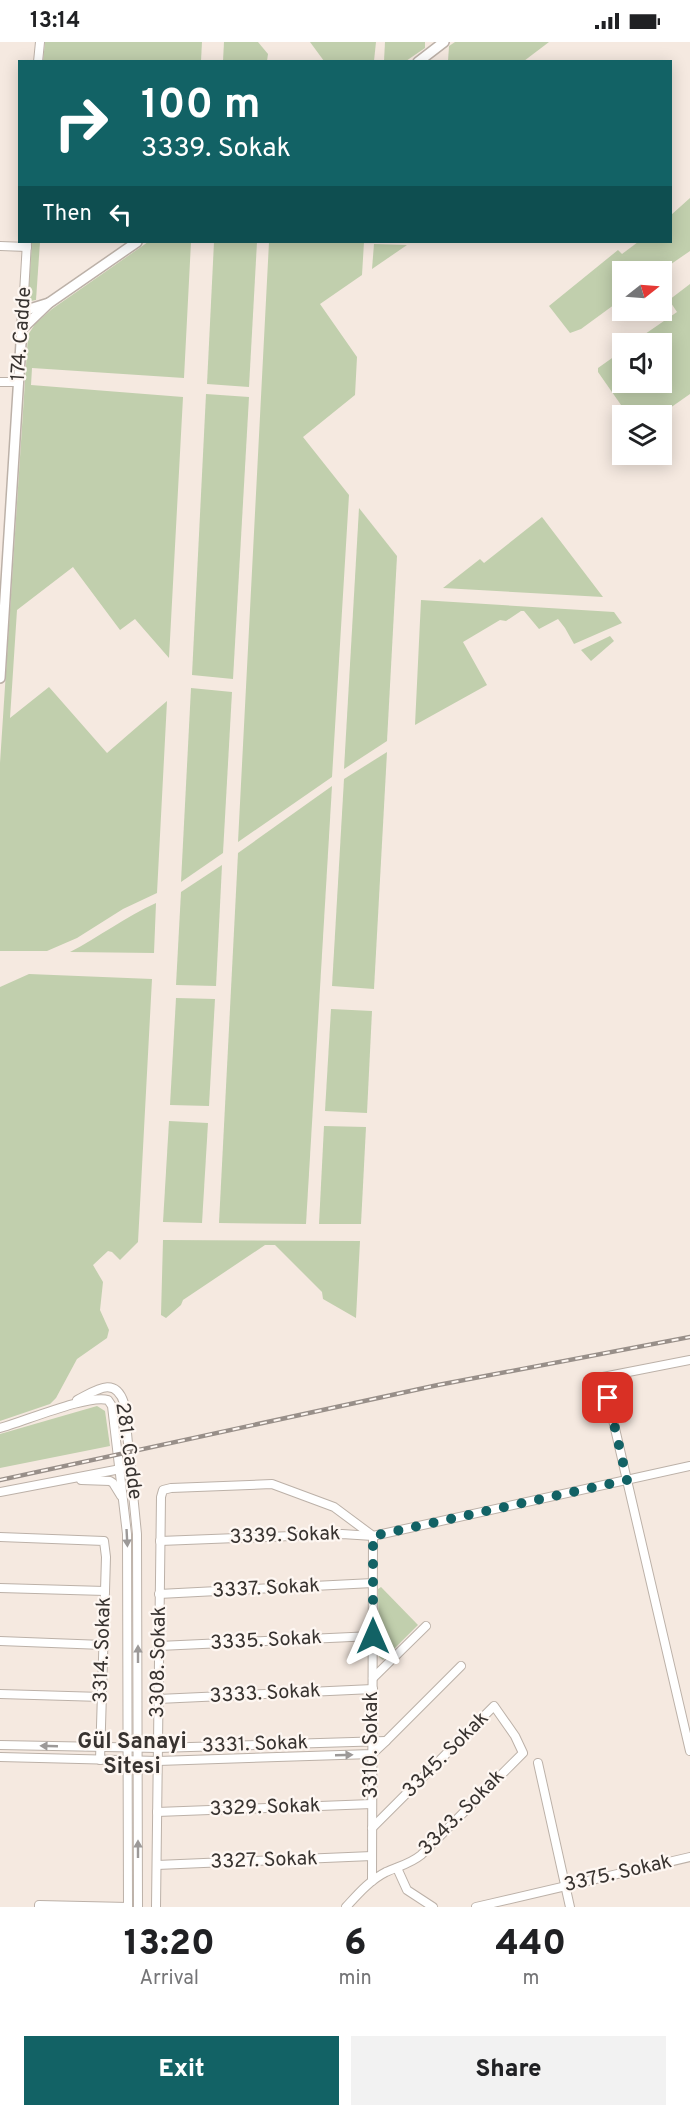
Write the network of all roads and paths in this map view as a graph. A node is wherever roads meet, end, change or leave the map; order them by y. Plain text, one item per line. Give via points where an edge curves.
1 (40, 42) edge
2 (444, 42) edge
3 (38, 60) edge
4 (421, 60) edge
5 (136, 243) edge
6 (27, 244) edge
7 (0, 246) edge
8 (49, 303) junction
9 (23, 311) junction
10 (22, 329) junction
11 (0, 382) edge
12 (18, 382) junction
13 (0, 678) edge
14 (690, 1360) edge
15 (66, 1407) junction
16 (0, 1428) edge
17 (690, 1466) edge
18 (131, 1467) junction
19 (119, 1469) junction
20 (627, 1480) junction
21 (68, 1481) junction
22 (0, 1492) edge
23 (124, 1500) junction
24 (373, 1536) junction
25 (0, 1537) edge
26 (160, 1541) junction
27 (373, 1583) junction
28 (0, 1588) edge
29 (105, 1592) junction
30 (159, 1594) junction
31 (426, 1626) dead end
32 (373, 1636) junction
33 (0, 1641) edge
34 (103, 1645) junction
35 (159, 1646) junction
36 (461, 1666) dead end
37 (373, 1678) junction
38 (373, 1689) junction
39 (0, 1694) edge
40 (102, 1697) junction
41 (158, 1699) junction
42 (494, 1706) joint
43 (372, 1741) junction
44 (386, 1741) junction
45 (0, 1744) edge
46 (100, 1748) junction
47 (128, 1748) junction
48 (138, 1748) junction
49 (158, 1748) junction
50 (690, 1751) edge
51 (372, 1754) junction
52 (0, 1757) edge
53 (100, 1760) junction
54 (128, 1761) junction
55 (138, 1761) junction
56 (158, 1761) junction
57 (538, 1763) dead end
58 (372, 1804) junction
59 (157, 1812) junction
60 (372, 1828) junction
61 (690, 1857) edge
62 (372, 1859) junction
63 (157, 1865) junction
64 (393, 1869) junction
65 (372, 1881) junction
66 (565, 1887) junction
67 (39, 1906) edge
68 (128, 1907) edge
69 (138, 1907) edge
70 (156, 1907) edge
71 (346, 1907) edge
72 (433, 1907) edge
73 (476, 1907) edge
74 (570, 1907) edge

1 - 3 street
2 - 4 street
5 - 8 street
6 - 7 street
6 - 9 street, 174. Cadde
8 - 9 street
8 - 10 street
9 - 10 street, 174. Cadde
10 - 12 street, 174. Cadde
11 - 12 street
12 - 13 street, 174. Cadde
14 - 20 street via 603,1377
15 - 16 street
15 - 18 street, 281. Cadde via 102,1388 117,1391 124,1403
15 - 19 street, 281. Cadde via 101,1398 110,1401
17 - 20 street, 3339. Sokak
18 - 19 street
48 -> 18 street, 281. Cadde via 137,1534
19 - 21 street
19 - 23 street, 281. Cadde
20 - 24 street, 3339. Sokak
20 - 50 street
21 - 22 street
21 - 23 street via 110,1481
23 -> 47 street, 281. Cadde via 128,1554
24 - 26 street, 3339. Sokak
24 - 26 street, 3308. Sokak via 334,1507 272,1484 163,1490
24 - 27 street, 3310. Sokak
25 - 29 street, 3314. Sokak via 104,1541
26 - 30 street, 3308. Sokak
27 - 30 street, 3337. Sokak
27 - 32 street, 3310. Sokak
28 - 29 street
29 - 34 street, 3314. Sokak
30 - 35 street, 3308. Sokak
31 - 37 street
32 - 35 street, 3335. Sokak
32 - 37 street, 3310. Sokak
33 - 34 street
34 - 40 street, 3314. Sokak
35 - 41 street, 3308. Sokak
36 - 44 street
37 - 38 street, 3310. Sokak
38 - 41 street, 3333. Sokak
38 - 43 street, 3310. Sokak
39 - 40 street
40 - 46 street, 3314. Sokak
41 - 49 street, 3308. Sokak
42 - 60 street, 3345. Sokak
42 - 64 street, 3343. Sokak via 523,1753 421,1855
43 - 44 street, 3331. Sokak
43 - 49 street, 3331. Sokak
43 - 51 street, 3310. Sokak
44 - 51 street
46 -> 45 street, 3331. Sokak
46 - 47 street, 3331. Sokak
46 - 53 street, 3314. Sokak
47 - 48 street, 3331. Sokak
47 - 54 street, 281. Cadde
48 - 49 street, 3331. Sokak
48 - 55 street, 281. Cadde
49 - 56 street, 3308. Sokak
56 -> 51 street, 3331. Sokak
51 - 58 street, 3310. Sokak
52 - 53 street, 3331. Sokak
53 - 54 street, 3331. Sokak
54 - 55 street, 3331. Sokak
54 - 68 street, 281. Cadde
55 - 56 street, 3331. Sokak
69 -> 55 street, 281. Cadde
56 - 59 street, 3308. Sokak
57 - 66 street
58 - 59 street, 3329. Sokak
58 - 60 street, 3310. Sokak
59 - 63 street, 3308. Sokak
60 - 62 street, 3310. Sokak
61 - 66 street, 3375. Sokak
62 - 63 street, 3327. Sokak
62 - 64 street
62 - 65 street, 3310. Sokak
63 - 70 street, 3308. Sokak
64 - 65 street, 3343. Sokak
64 - 72 street via 407,1890
65 - 71 street, 3343. Sokak
66 - 73 street, 3375. Sokak
66 - 74 street
67 - 68 street

